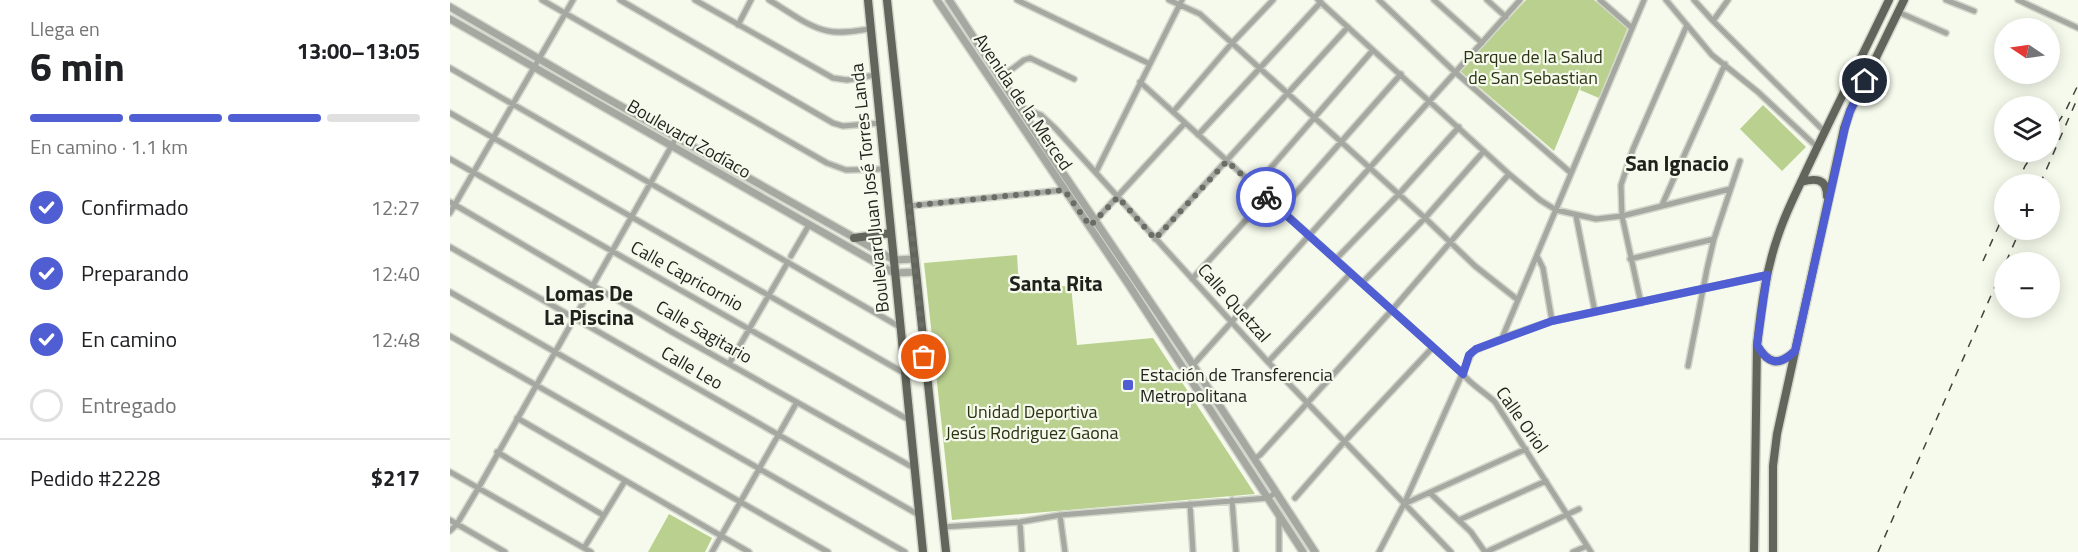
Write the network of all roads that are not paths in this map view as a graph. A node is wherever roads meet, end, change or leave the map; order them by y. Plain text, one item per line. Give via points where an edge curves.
1 (542, 0) edge
2 (573, 0) edge
3 (620, 0) edge
4 (695, 0) edge
5 (751, 0) edge
6 (769, 0) edge
7 (868, 0) edge
8 (887, 0) edge
9 (937, 0) edge
10 (1017, 0) edge
11 (1169, 0) edge
12 (1273, 0) edge
13 (1380, 0) edge
14 (1434, 0) edge
15 (1487, 0) edge
16 (1520, 0) edge
17 (1600, 0) edge
18 (1644, 0) edge
19 (1666, 0) edge
20 (1694, 0) edge
21 (1728, 0) edge
22 (1889, 0) edge
23 (1904, 0) edge
24 (1946, 0) edge
25 (2018, 0) edge
26 (952, 1) edge
27 (1320, 1) edge
28 (1181, 2) edge
29 (450, 8) edge
30 (945, 11) junction
31 (1974, 11) dead end
32 (1898, 12) junction
33 (565, 13) junction
34 (1506, 17) junction
35 (450, 18) edge
36 (1713, 21) junction
37 (738, 25) junction
38 (1687, 25) junction
39 (1348, 27) junction
40 (870, 28) junction
41 (1632, 28) junction
42 (2078, 28) edge
43 (1946, 33) dead end
44 (1232, 43) junction
45 (1482, 43) junction
46 (1374, 50) junction
47 (539, 59) junction
48 (1150, 64) junction
49 (1725, 64) junction
50 (534, 66) junction
51 (450, 68) edge
52 (1259, 69) junction
53 (1455, 72) junction
54 (1401, 74) junction
55 (875, 75) junction
56 (1000, 78) junction
57 (1074, 79) dead end
58 (1140, 82) junction
59 (1287, 94) junction
60 (1430, 101) junction
61 (513, 104) junction
62 (1018, 106) junction
63 (1173, 112) junction
64 (450, 113) edge
65 (1314, 118) junction
66 (881, 123) junction
67 (1185, 123) junction
68 (1459, 127) junction
69 (1198, 135) junction
70 (494, 137) junction
71 (676, 138) junction
72 (1820, 139) junction
73 (1342, 142) junction
74 (671, 146) junction
75 (1484, 151) junction
76 (450, 159) edge
77 (1227, 161) junction
78 (1740, 161) dead end
79 (1370, 168) junction
80 (884, 169) junction
81 (474, 172) junction
82 (1096, 172) junction
83 (1571, 173) junction
84 (1509, 174) junction
85 (1801, 182) junction
86 (650, 183) junction
87 (1255, 186) junction
88 (1730, 189) junction
89 (1064, 190) junction
90 (1399, 194) junction
91 (1118, 197) junction
92 (1267, 197) junction
93 (452, 203) edge
94 (1662, 205) junction
95 (909, 206) junction
96 (1826, 208) junction
97 (1281, 210) junction
98 (1556, 210) junction
99 (450, 213) edge
100 (631, 216) junction
101 (1576, 216) junction
102 (1622, 216) junction
103 (1425, 218) junction
104 (1096, 221) junction
105 (809, 225) junction
106 (1090, 226) junction
107 (891, 233) junction
108 (1309, 235) junction
109 (854, 238) junction
110 (1155, 239) junction
111 (1714, 239) junction
112 (1451, 242) junction
113 (450, 247) edge
114 (612, 251) junction
115 (1537, 256) junction
116 (790, 259) junction
117 (915, 259) junction
118 (1336, 259) junction
119 (1630, 259) junction
120 (894, 260) junction
121 (916, 272) junction
122 (894, 273) junction
123 (1351, 273) junction
124 (1767, 275) junction
125 (1192, 279) junction
126 (1362, 283) junction
127 (593, 284) junction
128 (1702, 290) junction
129 (450, 291) edge
130 (768, 296) junction
131 (1518, 300) junction
132 (1641, 303) junction
133 (1392, 310) junction
134 (1595, 312) junction
135 (574, 318) junction
136 (1231, 321) junction
137 (1552, 321) junction
138 (900, 327) junction
139 (749, 328) junction
140 (450, 336) edge
141 (1502, 338) junction
142 (1757, 345) junction
143 (1433, 347) junction
144 (554, 351) junction
145 (1795, 351) junction
146 (1268, 362) junction
147 (729, 364) junction
148 (1193, 365) junction
149 (1688, 366) dead end
150 (904, 373) junction
151 (1463, 374) junction
152 (535, 385) junction
153 (797, 402) junction
154 (1306, 402) junction
155 (517, 418) junction
156 (909, 420) junction
157 (778, 435) junction
158 (1344, 442) junction
159 (1526, 449) junction
160 (497, 452) junction
161 (1254, 459) junction
162 (914, 468) junction
163 (759, 469) junction
164 (450, 472) edge
165 (625, 481) junction
166 (1546, 481) junction
167 (479, 487) junction
168 (1276, 492) junction
169 (1430, 493) junction
170 (1268, 498) junction
171 (1295, 498) dead end
172 (1232, 500) junction
173 (740, 502) junction
174 (1190, 504) junction
175 (1404, 504) junction
176 (1579, 509) dead end
177 (603, 515) junction
178 (919, 515) junction
179 (1060, 515) junction
180 (1279, 515) junction
181 (1567, 515) junction
182 (450, 520) edge
183 (1459, 520) junction
184 (1020, 522) junction
185 (457, 524) junction
186 (944, 526) junction
187 (450, 531) edge
188 (721, 536) junction
189 (1587, 546) junction
190 (584, 548) junction
191 (505, 552) edge
192 (591, 552) edge
193 (712, 552) edge
194 (749, 552) edge
195 (828, 552) edge
196 (905, 552) edge
197 (923, 552) edge
198 (946, 552) edge
199 (1022, 552) edge
200 (1065, 552) edge
201 (1193, 552) edge
202 (1236, 552) edge
203 (1279, 552) edge
204 (1303, 552) edge
205 (1315, 552) edge
206 (1379, 552) edge
207 (1451, 552) edge
208 (1486, 552) edge
209 (1573, 552) edge
210 (1591, 552) edge
211 (1754, 552) edge
212 (1773, 552) edge

1 - 33 street
2 - 33 street
3 - 66 street via 833,123
4 - 37 street
5 - 37 street
6 - 40 street via 827,31 844,33
7 - 40 main road, Boulevard Juan José Torres Landa
8 - 95 main road, Boulevard Juan José Torres Landa
9 - 30 street, Avenida de la Merced
10 - 48 street
11 - 28 street
12 - 44 street
13 - 53 street
14 - 45 street
15 - 34 street
16 - 34 street
17 - 41 street
18 - 41 street
19 - 38 street
20 - 36 street
21 - 36 street
22 - 72 main road
23 - 32 main road
24 - 31 street
25 - 42 street
26 - 30 street
26 - 56 street, Avenida de la Merced
27 - 39 street
27 - 52 street
28 - 44 street
28 - 48 street
29 - 47 street, Boulevard Zodíaco
30 - 89 street, Avenida de la Merced
32 - 43 street
32 - 96 main road via 1850,111
33 - 47 street
33 - 80 street via 827,163 846,171
34 - 45 street
35 - 50 street, Boulevard Zodíaco
36 - 72 street
37 - 55 street via 833,78
38 - 49 street via 1712,55
38 - 102 street via 1624,173 1620,193
39 - 46 street
39 - 59 street
40 - 55 main road, Boulevard Juan José Torres Landa
41 - 83 street
44 - 52 street
44 - 63 street
45 - 53 street
46 - 54 street
46 - 65 street
47 - 50 street
47 - 71 street, Boulevard Zodíaco
48 - 58 street
49 - 72 street
49 - 94 street
50 - 61 street
50 - 74 street, Boulevard Zodíaco
51 - 61 street
52 - 59 street
52 - 69 street
53 - 60 street
53 - 83 street
54 - 60 street
54 - 73 street
55 - 66 main road, Boulevard Juan José Torres Landa
56 - 57 street via 1030,58
56 - 62 street, Avenida de la Merced
58 - 63 street, Calle Oriol
58 - 82 street
59 - 65 street
59 - 77 street
60 - 68 street
60 - 79 street
61 - 70 street
61 - 86 street
62 - 82 street, Calle Quetzal via 1041,115
62 - 104 street, Avenida de la Merced
63 - 67 street, Calle Oriol
64 - 70 street
65 - 73 street
65 - 87 street
66 - 80 main road, Boulevard Juan José Torres Landa
67 - 69 street, Calle Oriol
67 - 91 street
68 - 75 street
68 - 90 street
69 - 77 street, Calle Oriol
70 - 81 street
70 - 100 street
71 - 74 street
71 - 109 street, Boulevard Zodíaco
72 - 85 main road
73 - 79 street
73 - 97 street
74 - 86 street
74 - 105 street, Boulevard Zodíaco
75 - 84 street
75 - 103 street
76 - 81 street, Calle Capricornio
77 - 87 street, Calle Oriol
77 - 110 street
78 - 88 street
79 - 90 street
79 - 108 street
80 - 107 main road, Boulevard Juan José Torres Landa
81 - 93 street
81 - 114 street, Calle Capricornio
82 - 91 street, Calle Quetzal
83 - 98 street
84 - 98 street
84 - 112 street
85 - 96 main road via 1824,182
85 - 124 main road via 1779,231
86 - 100 street
86 - 116 street
87 - 92 street, Calle Oriol
88 - 94 street
88 - 111 street
89 - 95 street
89 - 106 street, Avenida de la Merced
90 - 103 street
90 - 118 street
91 - 104 street
91 - 110 street, Calle Quetzal
92 - 97 street, Calle Oriol
92 - 125 street
93 - 99 street
93 - 127 street, Calle Sagitario
94 - 102 street
95 - 117 main road, Boulevard Juan José Torres Landa
96 - 145 main road
97 - 108 street, Calle Oriol
98 - 101 street
98 - 115 street
100 - 114 street
100 - 130 street
101 - 102 street
101 - 134 street
102 - 119 street
103 - 112 street
103 - 126 street
104 - 106 street
104 - 148 street, Avenida de la Merced
105 - 116 street
105 - 122 street, Boulevard Zodíaco
106 - 170 street, Avenida de la Merced
107 - 109 main road
107 - 120 main road, Boulevard Juan José Torres Landa
108 - 118 street, Calle Oriol
108 - 136 street
109 - 120 street, Boulevard Zodíaco
110 - 125 street, Calle Quetzal
111 - 119 street
111 - 128 street
112 - 131 street
112 - 133 street
113 - 135 street, Calle Leo
114 - 127 street
114 - 139 street, Calle Capricornio
115 - 131 street
115 - 137 street via 1543,268
116 - 130 street
116 - 138 street
117 - 120 street
117 - 121 main road, Boulevard Juan José Torres Landa
118 - 123 street, Calle Oriol
119 - 132 street
120 - 122 main road, Boulevard Juan José Torres Landa
121 - 122 street
121 - 186 main road, Boulevard Juan José Torres Landa
122 - 138 main road, Boulevard Juan José Torres Landa
123 - 126 street, Calle Oriol
123 - 146 street
124 - 128 street
124 - 142 main road
125 - 136 street, Calle Quetzal
126 - 133 street, Calle Oriol
127 - 135 street
127 - 147 street, Calle Sagitario
128 - 132 street
128 - 149 street
129 - 144 street
130 - 139 street
130 - 150 street
131 - 141 street
132 - 134 street
133 - 143 street, Calle Oriol
133 - 154 street
134 - 137 street
135 - 144 street
135 - 157 street, Calle Leo
136 - 146 street, Calle Quetzal
136 - 148 street
137 - 141 street
138 - 150 main road, Boulevard Juan José Torres Landa
139 - 147 street
139 - 156 street, Calle Capricornio
140 - 152 street
141 - 151 street via 1472,352
142 - 145 main road via 1774,361
142 - 211 main road
143 - 151 street, Calle Oriol
143 - 158 street
144 - 152 street
144 - 163 street
145 - 212 main road via 1773,459
146 - 154 street, Calle Quetzal
147 - 153 street, Calle Sagitario
148 - 161 street, Avenida de la Merced
150 - 156 main road, Boulevard Juan José Torres Landa
151 - 159 street, Calle Oriol via 1495,402
151 - 175 street
152 - 155 street
152 - 173 street
153 - 157 street
153 - 162 street, Calle Sagitario
154 - 158 street, Calle Quetzal
154 - 161 street
155 - 160 street
155 - 165 street
156 - 162 main road, Boulevard Juan José Torres Landa
157 - 163 street
157 - 178 street, Calle Leo
158 - 171 street
158 - 175 street, Calle Quetzal
159 - 166 street, Calle Oriol
159 - 169 street
160 - 167 street
160 - 177 street
161 - 168 street, Avenida de la Merced
162 - 178 main road, Boulevard Juan José Torres Landa
163 - 173 street
163 - 196 street
164 - 167 street
165 - 177 street
165 - 188 street
166 - 181 street, Calle Oriol
166 - 183 street
167 - 185 street
167 - 190 street
168 - 170 street
168 - 205 street, Avenida de la Merced
169 - 175 street
169 - 183 street
170 - 172 street
170 - 180 street, Avenida de la Merced
172 - 174 street
172 - 202 street
173 - 188 street
173 - 195 street
174 - 179 street
174 - 201 street
175 - 206 street
175 - 207 street, Calle Quetzal
176 - 181 street
177 - 190 street
178 - 197 main road, Boulevard Juan José Torres Landa
179 - 184 street
179 - 200 street
180 - 203 street
180 - 204 street, Avenida de la Merced
181 - 189 street, Calle Oriol
181 - 208 street
182 - 185 street
183 - 208 street
184 - 186 street
184 - 199 street
185 - 187 street
185 - 191 street
186 - 198 main road, Boulevard Juan José Torres Landa
188 - 193 street
188 - 194 street
189 - 209 street
189 - 210 street, Calle Oriol
190 - 192 street

